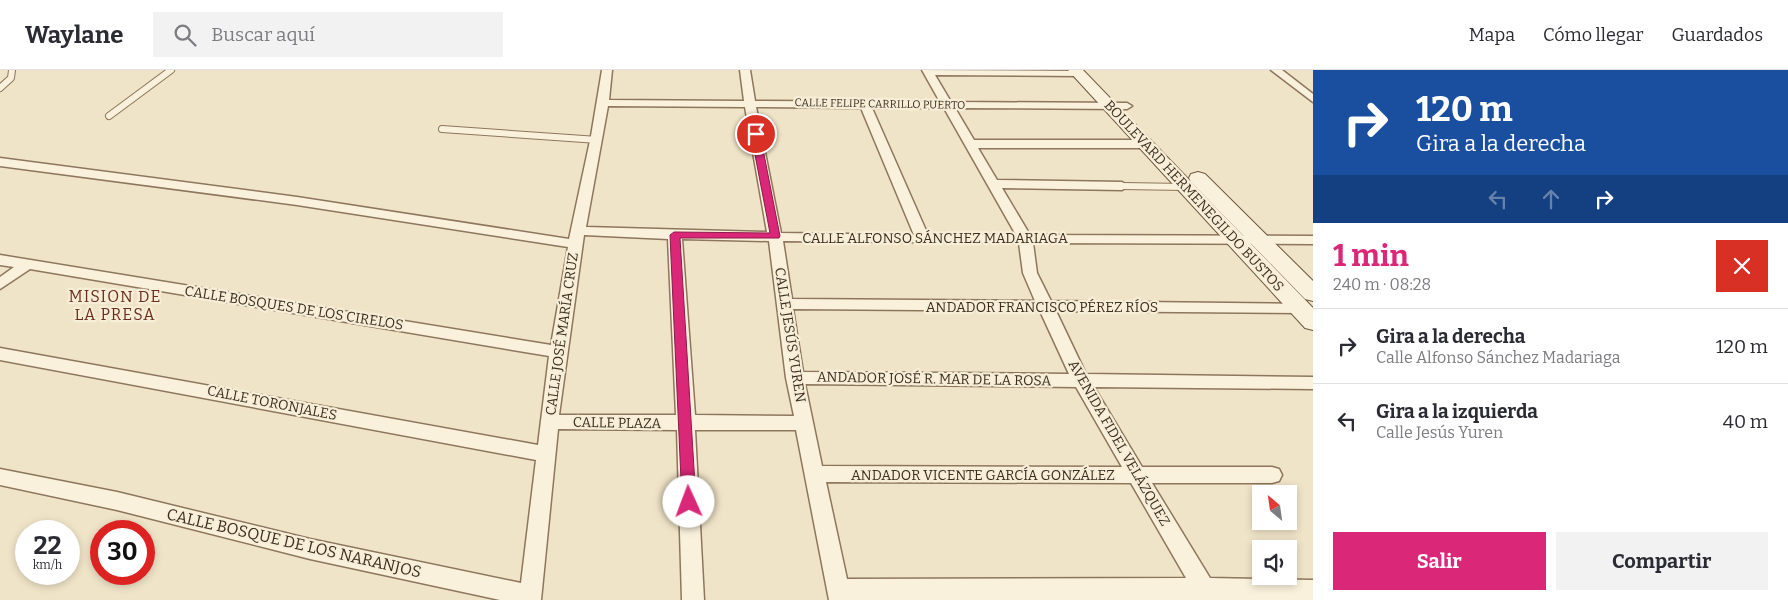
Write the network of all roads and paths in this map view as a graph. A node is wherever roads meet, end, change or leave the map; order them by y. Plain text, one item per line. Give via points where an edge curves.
1 (12, 70) edge
2 (171, 70) edge
3 (608, 70) edge
4 (745, 70) edge
5 (1276, 70) edge
6 (927, 71) edge
7 (1081, 71) edge
8 (0, 88) edge
9 (1313, 98) edge
10 (604, 103) junction
11 (751, 103) junction
12 (865, 104) junction
13 (948, 105) junction
14 (1119, 106) junction
15 (109, 116) dead end
16 (442, 129) dead end
17 (598, 140) junction
18 (971, 144) junction
19 (1147, 144) junction
20 (0, 162) edge
21 (995, 184) junction
22 (1122, 186) joint
23 (1186, 188) junction
24 (674, 235) junction
25 (775, 236) junction
26 (577, 237) junction
27 (922, 238) junction
28 (1025, 239) junction
29 (1234, 240) junction
30 (1260, 240) junction
31 (1313, 240) edge
32 (0, 260) edge
33 (26, 265) junction
34 (0, 284) edge
35 (1313, 294) edge
36 (784, 304) junction
37 (1048, 307) junction
38 (1306, 315) edge
39 (559, 352) junction
40 (0, 354) edge
41 (795, 378) junction
42 (1081, 381) junction
43 (1313, 383) edge
44 (549, 422) junction
45 (804, 423) junction
46 (686, 424) junction
47 (544, 454) junction
48 (814, 474) junction
49 (1272, 475) dead end
50 (1136, 476) junction
51 (0, 477) edge
52 (1313, 591) edge
53 (1208, 594) edge
54 (839, 595) edge
55 (530, 598) edge
56 (692, 600) edge

1 - 8 lane via 11,78
2 - 15 lane
3 - 10 street, CALLE JOSÉ MARÍA CRUZ
4 - 11 street, CALLE JESÚS YUREN
5 - 9 street
6 - 7 street
6 - 13 street, AVENIDA FIDEL VELÁZQUEZ
7 - 14 street, BOULEVARD HERMENEGILDO BUSTOS
10 - 11 street, CALLE FELIPE CARRILLO PUERTO
10 - 17 street, CALLE JOSÉ MARÍA CRUZ
11 - 12 street, CALLE FELIPE CARRILLO PUERTO
11 - 25 street, CALLE JESÚS YUREN
12 - 13 street, CALLE FELIPE CARRILLO PUERTO
12 - 27 street
13 - 14 street, CALLE FELIPE CARRILLO PUERTO
13 - 18 street, AVENIDA FIDEL VELÁZQUEZ
14 - 19 street, BOULEVARD HERMENEGILDO BUSTOS
14 - 30 street, BOULEVARD HERMENEGILDO BUSTOS
16 - 17 lane
17 - 26 street, CALLE JOSÉ MARÍA CRUZ
18 - 19 street
18 - 21 street, AVENIDA FIDEL VELÁZQUEZ
19 - 23 street, BOULEVARD HERMENEGILDO BUSTOS
20 - 26 street, CALLE ALFONSO SÁNCHEZ MADARIAGA
21 - 22 street
21 - 28 street, AVENIDA FIDEL VELÁZQUEZ
22 - 23 lane
23 - 29 street, BOULEVARD HERMENEGILDO BUSTOS
24 - 25 street, CALLE ALFONSO SÁNCHEZ MADARIAGA
24 - 26 street, CALLE ALFONSO SÁNCHEZ MADARIAGA
24 - 46 street
25 - 27 street, CALLE ALFONSO SÁNCHEZ MADARIAGA
25 - 36 street, CALLE JESÚS YUREN
26 - 39 street, CALLE JOSÉ MARÍA CRUZ
27 - 28 street, CALLE ALFONSO SÁNCHEZ MADARIAGA
28 - 29 street, CALLE ALFONSO SÁNCHEZ MADARIAGA
28 - 37 street, AVENIDA FIDEL VELÁZQUEZ via 1030,273
29 - 30 street, CALLE ALFONSO SÁNCHEZ MADARIAGA
29 - 38 street, BOULEVARD HERMENEGILDO BUSTOS
30 - 31 street, CALLE ALFONSO SÁNCHEZ MADARIAGA
30 - 35 street, BOULEVARD HERMENEGILDO BUSTOS
32 - 33 street, CALLE BOSQUES DE LOS CIRELOS
33 - 34 street
33 - 39 street, CALLE BOSQUES DE LOS CIRELOS
36 - 37 street, ANDADOR FRANCISCO PÉREZ RÍOS
36 - 41 street, CALLE JESÚS YUREN
37 - 38 street, ANDADOR FRANCISCO PÉREZ RÍOS via 1217,307
37 - 42 street, AVENIDA FIDEL VELÁZQUEZ
39 - 44 street, CALLE JOSÉ MARÍA CRUZ
40 - 47 street, CALLE TORONJALES
41 - 42 street, ANDADOR JOSÉ R. MAR DE LA ROSA
41 - 45 street, CALLE JESÚS YUREN
42 - 43 street, ANDADOR JOSÉ R. MAR DE LA ROSA
42 - 50 street, AVENIDA FIDEL VELÁZQUEZ
44 - 46 street, CALLE PLAZA
44 - 47 street, CALLE JOSÉ MARÍA CRUZ
45 - 46 street, CALLE PLAZA
45 - 48 street, CALLE JESÚS YUREN
46 - 56 street
47 - 55 street, CALLE JOSÉ MARÍA CRUZ
48 - 50 street, ANDADOR VICENTE GARCÍA GONZÁLEZ
48 - 54 street, CALLE JESÚS YUREN
49 - 50 street, ANDADOR VICENTE GARCÍA GONZÁLEZ
50 - 53 street, AVENIDA FIDEL VELÁZQUEZ
51 - 55 street, CALLE BOSQUE DE LOS NARANJOS via 117,501 310,549
52 - 53 street
53 - 54 street

